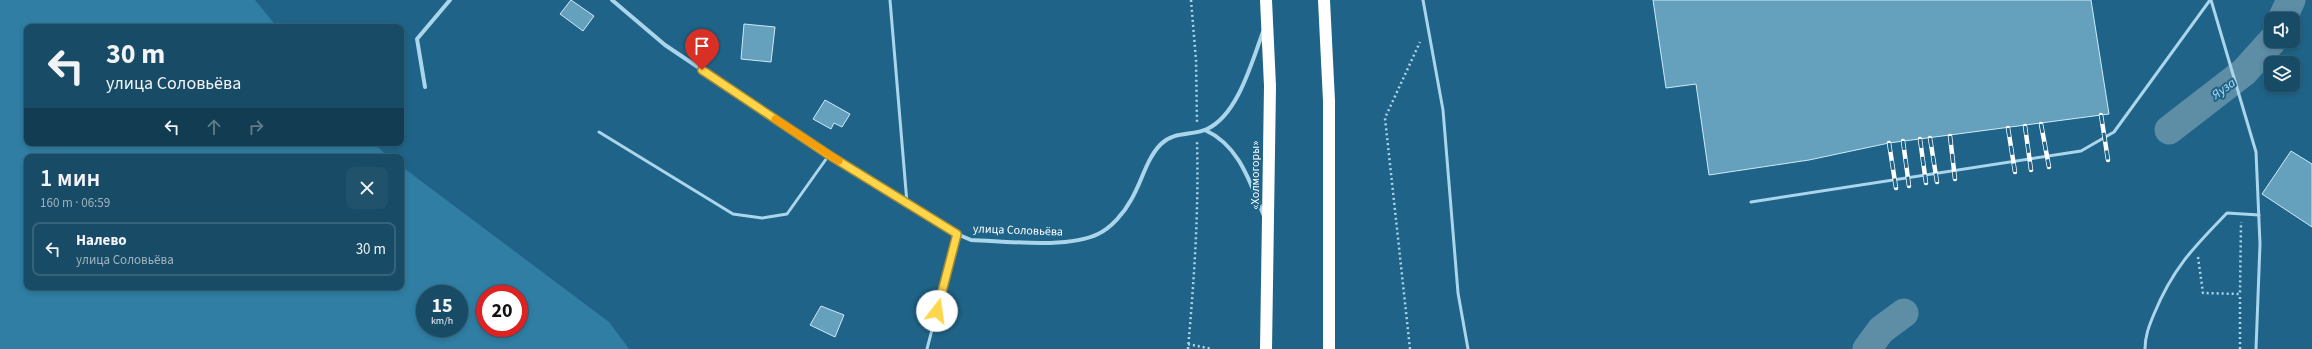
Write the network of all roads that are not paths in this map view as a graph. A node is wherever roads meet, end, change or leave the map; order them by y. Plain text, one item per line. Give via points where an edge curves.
1 (450, 0) edge
2 (612, 0) edge
3 (890, 0) edge
4 (1266, 0) edge
5 (1324, 0) edge
6 (1423, 0) edge
7 (2210, 0) edge
8 (1267, 22) junction
9 (425, 87) dead end
10 (1205, 130) junction
11 (599, 132) dead end
12 (829, 155) junction
13 (1751, 202) dead end
14 (907, 203) junction
15 (2259, 215) junction
16 (1269, 228) junction
17 (957, 234) junction
18 (927, 349) edge
19 (1266, 349) edge
20 (1329, 349) edge
21 (1468, 349) edge
22 (2145, 349) edge
23 (2256, 349) edge

1 - 9 street via 417,39
2 - 12 street, улица Соловьёва via 665,45
3 - 14 lane
4 - 8 highway, «Холмогоры»
5 - 20 highway via 1329,101
6 - 21 lane via 1443,110 1458,285
7 - 13 lane via 2114,132 2081,151
7 - 15 lane via 2256,152
8 - 10 street, улица Соловьёва via 1237,98 1225,114
8 - 16 highway, «Холмогоры» via 1270,86
10 - 16 street via 1232,148
10 - 17 street, улица Соловьёва via 1182,133 1162,143 1148,164 1131,200 1108,228 1098,234 1070,241 1049,242 971,240
11 - 12 lane via 733,214 762,218 786,214
12 - 14 street, улица Соловьёва
14 - 17 street, улица Соловьёва
15 - 22 lane via 2227,213 2189,251 2166,286 2145,337
15 - 23 lane
16 - 19 highway, «Холмогоры»
17 - 18 lane

